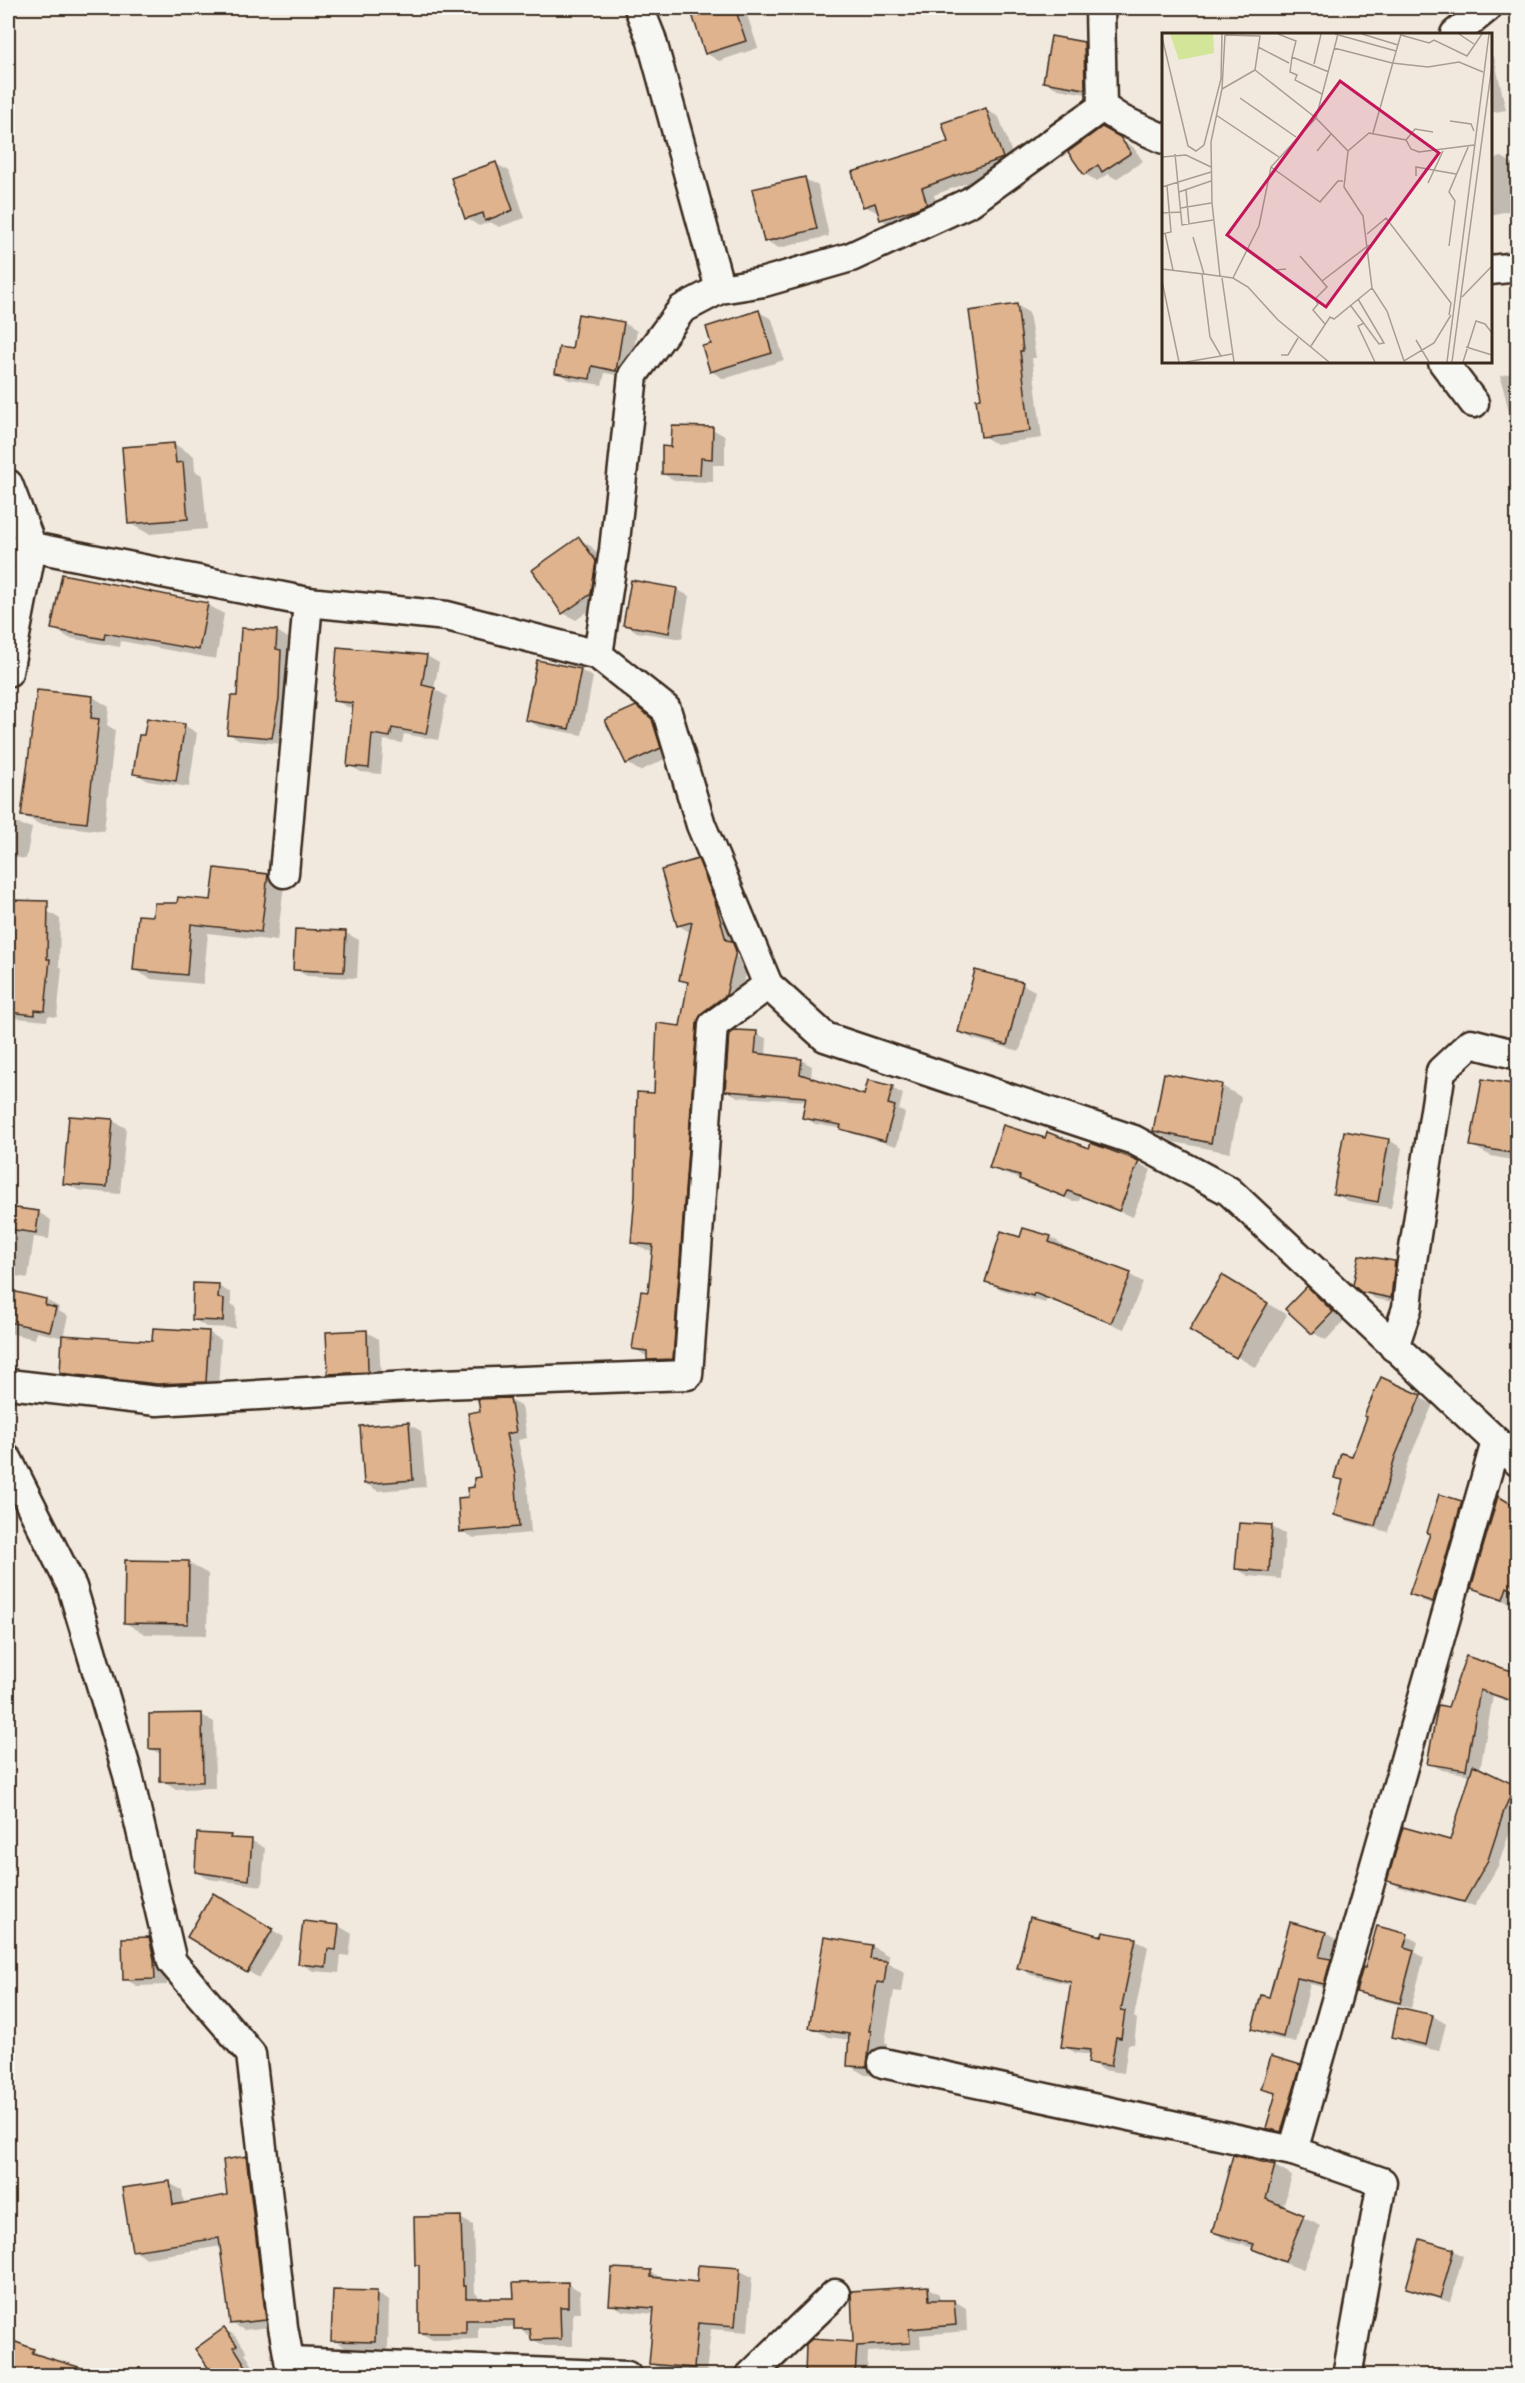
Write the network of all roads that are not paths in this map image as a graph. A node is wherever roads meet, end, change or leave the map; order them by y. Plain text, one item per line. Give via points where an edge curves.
1 (639, 8) edge
2 (1100, 8) edge
3 (1486, 8) edge
4 (1456, 33) edge
5 (1102, 107) junction
6 (1162, 138) edge
7 (1518, 267) edge
8 (1492, 270) edge
9 (720, 289) junction
10 (1444, 363) edge
11 (1474, 403) dead end
12 (8, 484) edge
13 (20, 550) edge
14 (308, 602) junction
15 (598, 655) junction
16 (8, 672) edge
17 (284, 873) dead end
18 (768, 985) junction
19 (1518, 1055) edge
20 (1394, 1347) junction
21 (8, 1384) edge
22 (1496, 1442) junction
23 (8, 1460) edge
24 (1518, 1462) edge
25 (883, 2063) dead end
26 (1293, 2151) junction
27 (835, 2294) dead end
28 (291, 2369) edge
29 (627, 2376) edge
30 (750, 2376) edge
31 (1347, 2376) edge

1 - 9 street via 651,38
2 - 5 street
3 - 4 street
5 - 6 street
5 - 9 street via 970,202 851,257 764,282
7 - 8 street
9 - 15 street via 682,309 633,375
10 - 11 street
12 - 13 street
13 - 14 street
13 - 16 street
14 - 15 street via 447,616
14 - 17 street
15 - 18 street via 666,708 701,825
18 - 20 street via 825,1037 1134,1140 1229,1191
18 - 21 street via 713,1025 688,1375 442,1384 157,1401
19 - 20 street via 1471,1043 1441,1071 1407,1308
20 - 22 street
22 - 24 street
22 - 26 street
23 - 28 street via 72,1587 128,1775 172,1962 251,2054
25 - 26 street
26 - 31 street via 1382,2182
27 - 30 street
28 - 29 street

